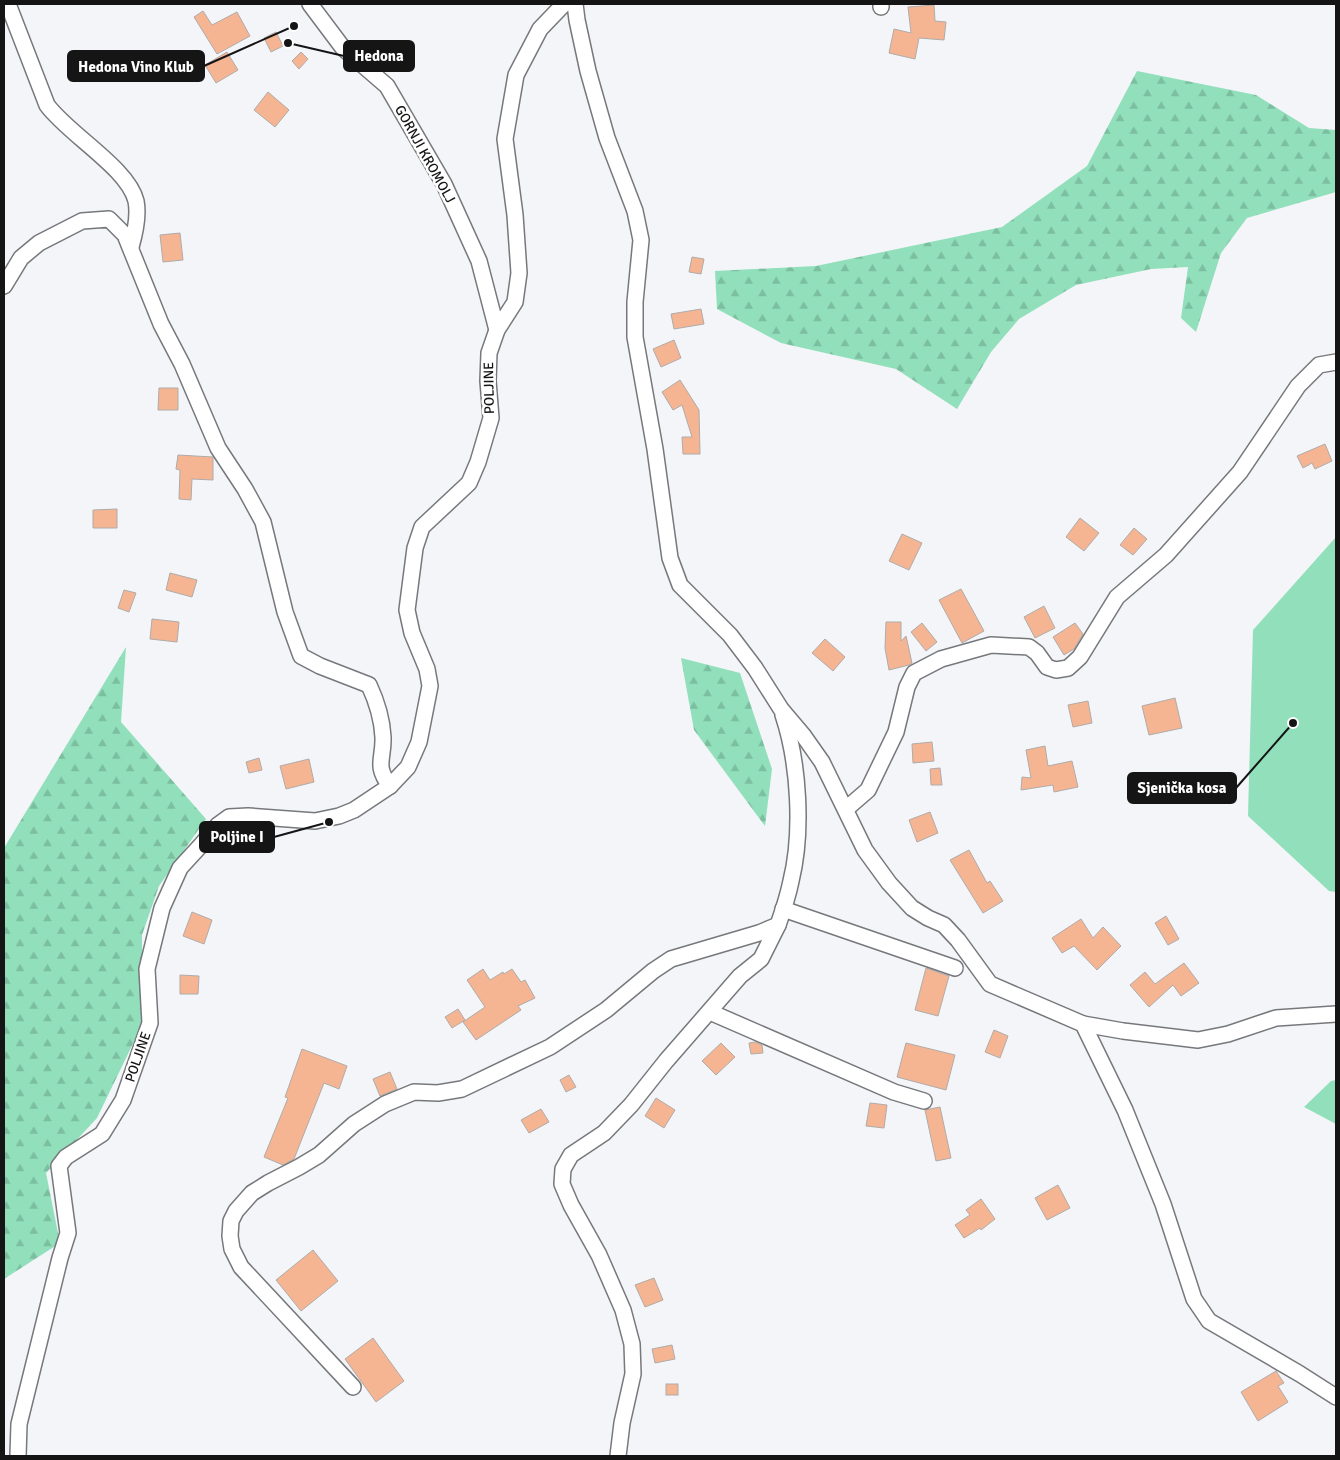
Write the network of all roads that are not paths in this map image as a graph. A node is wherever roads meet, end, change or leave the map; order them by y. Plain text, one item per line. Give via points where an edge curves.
1 (8, 4) edge
2 (310, 4) edge
3 (564, 4) edge
4 (576, 4) edge
5 (131, 247) junction
6 (4, 286) edge
7 (497, 330) junction
8 (1336, 362) edge
9 (781, 709) junction
10 (390, 786) junction
11 (846, 809) junction
12 (783, 909) junction
13 (778, 925) junction
14 (955, 968) dead end
15 (710, 1012) junction
16 (1336, 1014) edge
17 (1083, 1024) junction
18 (924, 1101) dead end
19 (353, 1387) dead end
20 (1336, 1397) edge
21 (18, 1456) edge
22 (618, 1456) edge

1 - 5 street via 47,105 128,184 136,202 136,230
2 - 7 street, GORNJI KROMOLJ via 343,48 387,86 444,184 480,261
3 - 7 street, POLJINE via 540,29 516,75 505,139 519,274 515,302
4 - 9 street via 588,71 607,138 635,210 641,240 635,337 670,558 680,585 730,635
5 - 6 street via 125,235 109,219 82,221 38,243 21,258
5 - 10 street via 161,324 218,448 263,522 285,612 301,656 369,685 378,704 383,738 382,776
7 - 10 street, POLJINE via 489,353 490,418 478,462 469,483 422,526 415,548 407,610 430,686 419,742 408,767
8 - 11 street via 1319,365 1298,386 1240,472 1166,555 1117,597 1080,658 1068,668 1056,670 1047,667 1029,647 991,645 941,660 914,673 896,732 868,790
9 - 11 street via 822,762
9 - 12 street via 791,739 798,828 792,880
10 - 21 street, POLJINE via 354,810 315,821 229,817 218,824 180,868 157,925 147,969 150,1023 123,1100 102,1134 66,1157 59,1166 68,1233 18,1424
11 - 17 street via 866,850 889,884 912,908 944,925 990,984
12 - 13 street
12 - 14 street
13 - 15 street via 760,959 740,976
13 - 19 street via 671,959 606,1010 550,1047 462,1088 438,1093 414,1092 385,1104 354,1124 319,1155 252,1193 231,1221 232,1249 241,1267
15 - 18 street via 894,1092
15 - 22 street via 631,1105 604,1133 571,1155 563,1169 562,1184 599,1255 623,1310 632,1344 633,1374
16 - 17 street via 1276,1018 1198,1040
17 - 20 street via 1125,1110 1163,1204 1194,1299 1208,1321

